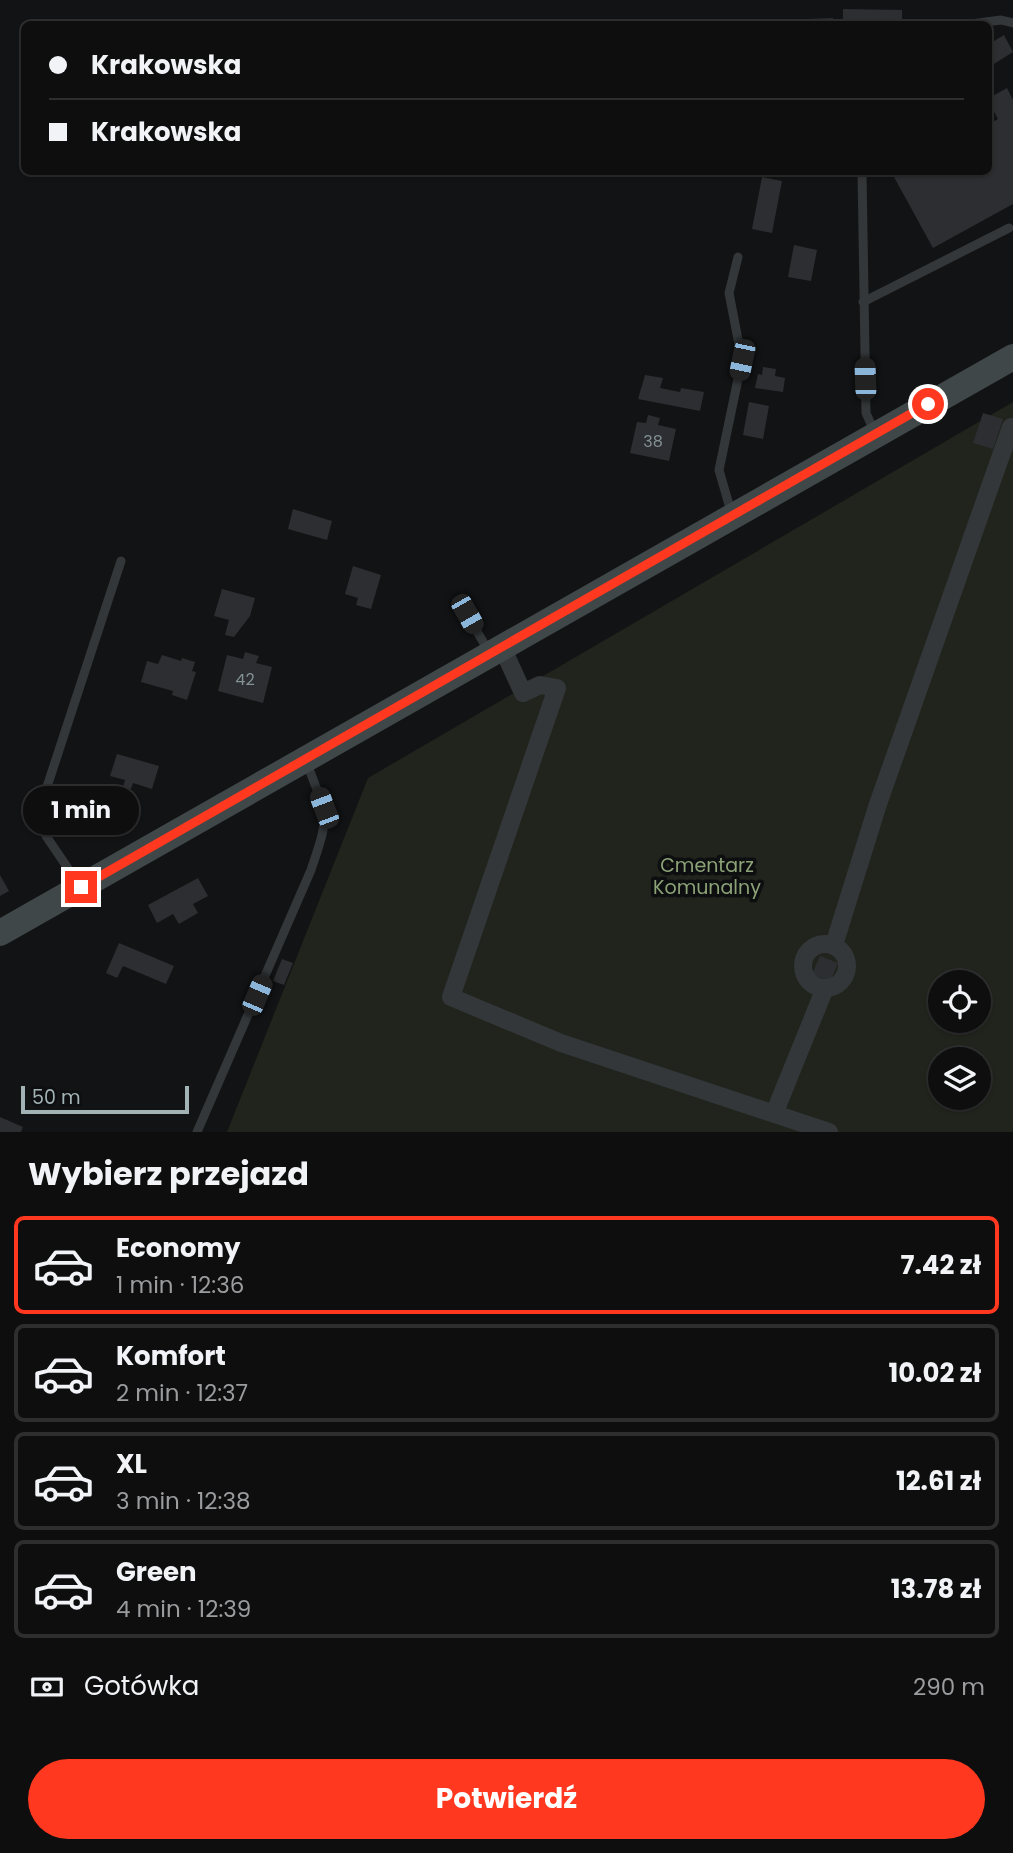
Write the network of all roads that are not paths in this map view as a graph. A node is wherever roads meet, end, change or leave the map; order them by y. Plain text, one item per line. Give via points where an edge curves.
1 (992, 21) edge
2 (1013, 23) edge
3 (862, 175) edge
4 (1009, 228) dead end
5 (738, 257) dead end
6 (863, 302) junction
7 (1013, 357) edge
8 (1012, 423) edge
9 (876, 435) junction
10 (733, 517) junction
11 (121, 561) dead end
12 (461, 604) dead end
13 (496, 651) junction
14 (305, 760) junction
15 (81, 887) junction
16 (0, 933) edge
17 (834, 945) junction
18 (825, 988) junction
19 (774, 1114) junction
20 (197, 1132) edge
21 (829, 1132) edge

1 - 2 lane
3 - 6 lane
4 - 6 lane
5 - 10 lane via 729,293 742,360 719,470
6 - 9 lane via 866,413
7 - 9 main road
8 - 17 street via 878,804
9 - 10 main road
10 - 13 main road
11 - 15 lane via 42,802 46,836
12 - 13 lane
13 - 14 main road
13 - 19 street via 523,693 540,685 557,688 451,997 561,1043
14 - 15 main road
14 - 20 lane via 324,808 321,838
15 - 16 main road
17 - 18 street via 842,951 847,970 835,986
17 - 18 street via 815,946 802,961 807,980
18 - 19 street
19 - 21 street

